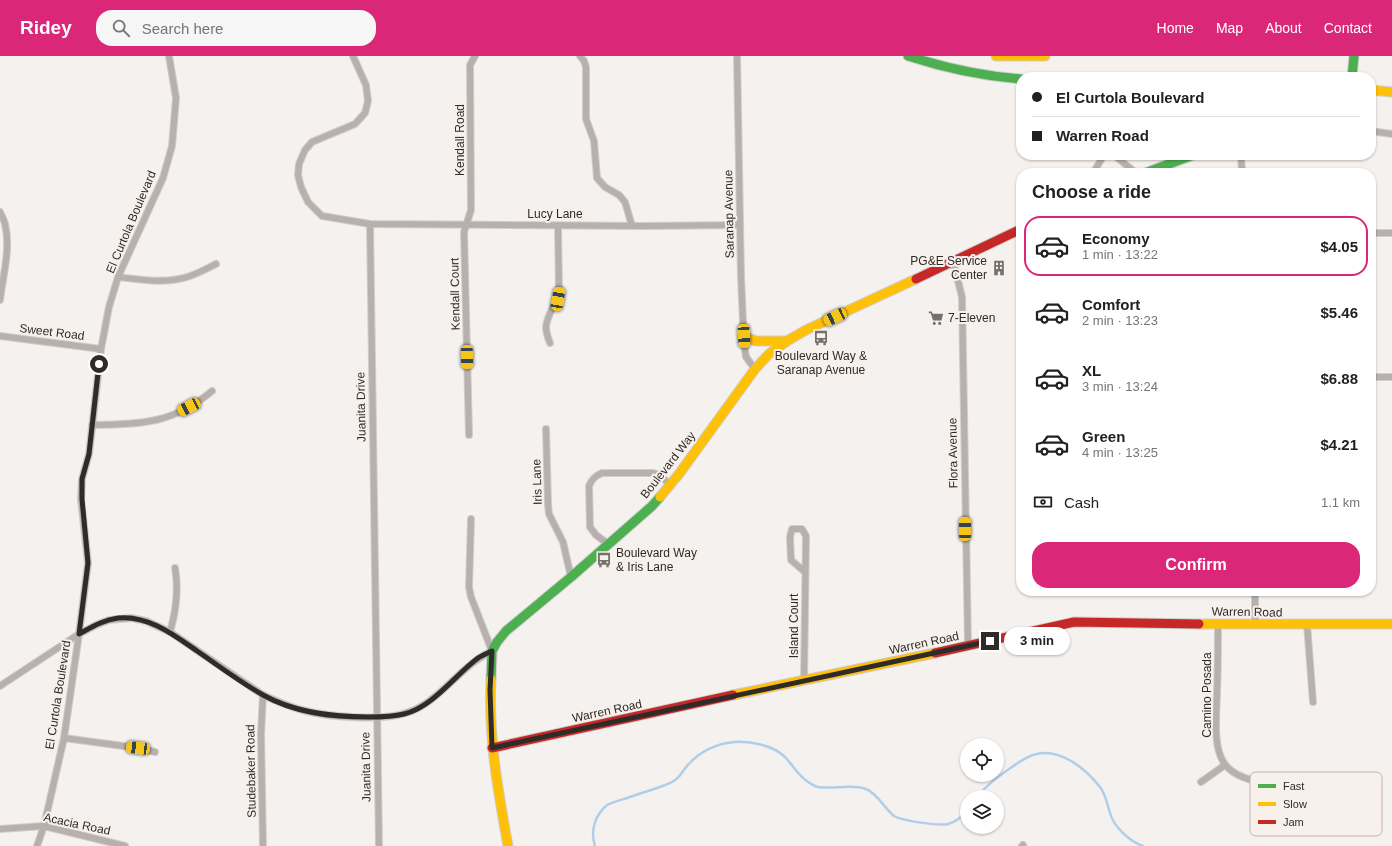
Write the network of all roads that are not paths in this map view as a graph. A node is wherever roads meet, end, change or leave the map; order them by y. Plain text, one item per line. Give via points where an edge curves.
1 (169, 56) edge
2 (352, 56) edge
3 (475, 56) edge
4 (580, 56) edge
5 (737, 56) edge
6 (908, 56) edge
7 (996, 56) edge
8 (1045, 56) edge
9 (1354, 56) edge
10 (1352, 72) edge
11 (1016, 78) edge
12 (1376, 90) edge
13 (1392, 92) edge
14 (1376, 132) edge
15 (1392, 134) edge
16 (1120, 160) edge
17 (1180, 160) edge
18 (1130, 168) edge
19 (1158, 168) edge
20 (0, 212) edge
21 (370, 224) junction
22 (467, 225) junction
23 (740, 225) junction
24 (558, 226) junction
25 (632, 226) junction
26 (1016, 231) edge
27 (1376, 233) edge
28 (1392, 233) edge
29 (953, 261) junction
30 (216, 264) dead end
31 (118, 277) junction
32 (0, 300) edge
33 (0, 336) edge
34 (744, 336) junction
35 (787, 341) junction
36 (550, 343) dead end
37 (101, 349) junction
38 (755, 369) junction
39 (1376, 377) edge
40 (1392, 377) edge
41 (212, 391) dead end
42 (92, 426) junction
43 (546, 429) dead end
44 (469, 435) dead end
45 (670, 485) junction
46 (471, 519) dead end
47 (608, 544) junction
48 (176, 568) dead end
49 (805, 572) junction
50 (571, 577) junction
51 (1255, 596) edge
52 (1218, 624) junction
53 (1307, 624) junction
54 (1392, 624) edge
55 (1255, 625) junction
56 (170, 632) junction
57 (79, 634) junction
58 (968, 646) junction
59 (492, 651) junction
60 (804, 680) junction
61 (0, 686) edge
62 (263, 695) junction
63 (1313, 702) dead end
64 (376, 717) junction
65 (64, 738) junction
66 (492, 748) junction
67 (154, 752) dead end
68 (1224, 764) junction
69 (1250, 780) edge
70 (1201, 782) dead end
71 (44, 826) junction
72 (0, 829) edge
73 (37, 846) edge
74 (124, 846) edge
75 (263, 846) edge
76 (379, 846) edge
77 (508, 846) edge

1 - 31 street, El Curtola Boulevard via 176,98 172,146 163,178
2 - 21 street via 366,85 368,101 365,113 355,124 312,142 299,164 298,175 308,202 322,216
3 - 22 street, Kendall Road via 470,64 471,210
4 - 25 street via 586,67 586,119 594,141 597,178 625,202
5 - 23 street, Saranap Avenue
6 - 11 main road via 961,70
7 - 8 main road
9 - 10 main road
12 - 13 main road
14 - 15 street
16 - 18 street
17 - 19 main road
20 - 32 street via 7,238
21 - 22 street, Lucy Lane
21 - 64 street, Juanita Drive
22 - 24 street, Lucy Lane
22 - 44 street, Kendall Court via 464,232
23 - 25 street, Lucy Lane
23 - 34 street, Saranap Avenue
24 - 25 street, Lucy Lane
24 - 36 street via 559,291 546,329
26 - 29 main road, Boulevard Way
27 - 28 street
29 - 35 main road, Boulevard Way
29 - 58 street, Flora Avenue via 962,297
30 - 31 street via 190,277 169,280
31 - 37 street, El Curtola Boulevard via 109,306
33 - 37 street, Sweet Road
34 - 35 main road via 756,341
34 - 38 street, Saranap Avenue via 746,357
35 - 38 main road, Boulevard Way via 769,354
37 - 42 street, El Curtola Boulevard
38 - 45 main road, Boulevard Way
39 - 40 street
41 - 42 street via 199,402 167,418 138,424
42 - 57 street, El Curtola Boulevard via 89,454 82,479 88,563
43 - 50 street, Iris Lane via 548,504 563,542
45 - 47 main road, Boulevard Way via 652,506
45 - 47 street via 660,475 653,473 602,473 592,480 589,486 590,527 596,536
46 - 59 street via 469,587
47 - 50 main road, Boulevard Way
48 - 56 street via 177,600
49 - 49 street, Island Court via 806,536 802,529 792,529 791,560
49 - 60 street, Island Court
50 - 59 main road, Boulevard Way via 506,631
51 - 55 street
52 - 55 main road, Warren Road
52 - 58 main road, Warren Road via 1074,622
52 - 68 street, Camino Posada via 1217,737
53 - 54 main road, Warren Road
53 - 55 main road, Warren Road
53 - 63 street
56 - 57 street via 146,621 119,618 96,625
56 - 62 street
57 - 61 street
57 - 65 street, El Curtola Boulevard
58 - 60 main road, Warren Road
59 - 64 street via 479,657 425,704 405,714
59 - 66 main road
60 - 66 main road, Warren Road
62 - 64 street via 313,712 347,717
62 - 75 street, Studebaker Road
64 - 76 street, Juanita Drive
65 - 67 street
65 - 71 street, El Curtola Boulevard
66 - 77 main road
68 - 69 street
68 - 70 street
71 - 72 street, Acacia Road
71 - 73 street, El Curtola Boulevard
71 - 74 street, Acacia Road

